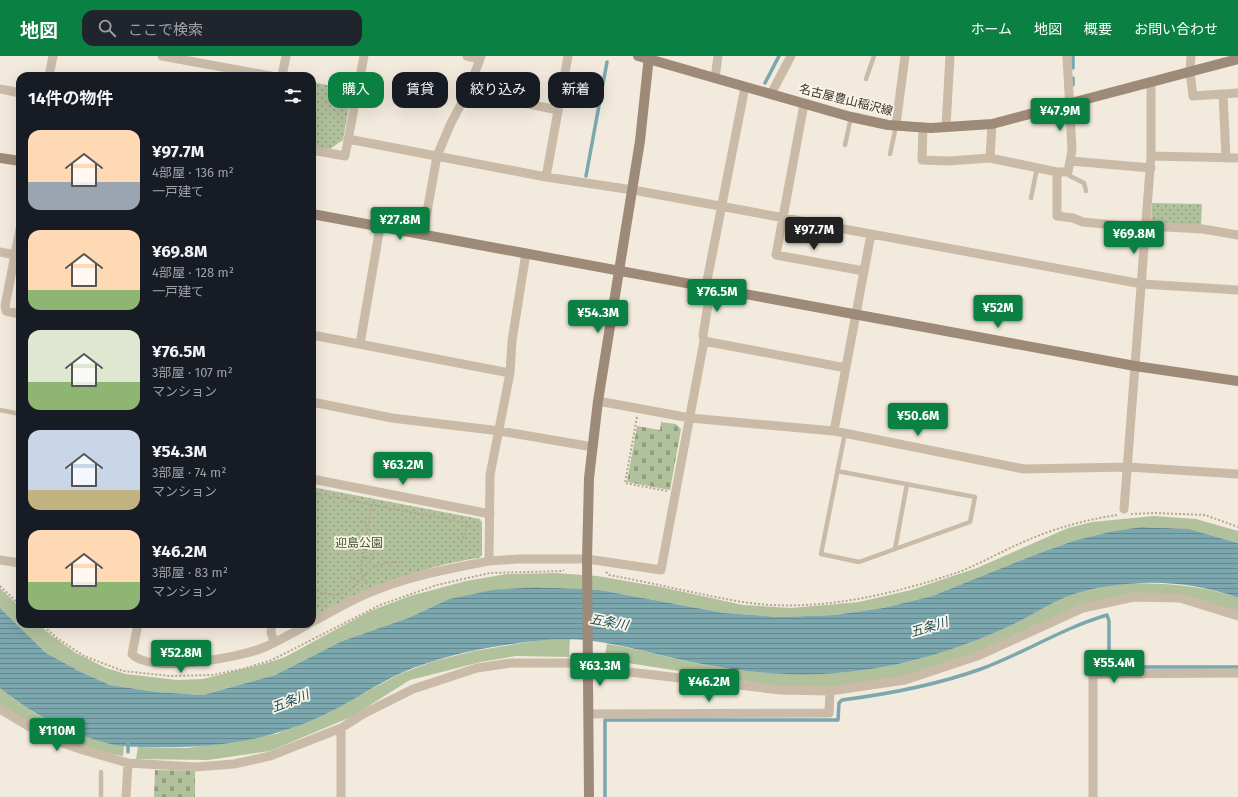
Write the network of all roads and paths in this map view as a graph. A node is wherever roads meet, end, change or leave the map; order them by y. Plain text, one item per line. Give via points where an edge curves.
1 (53, 56) edge
2 (162, 56) edge
3 (286, 56) edge
4 (364, 56) edge
5 (467, 56) edge
6 (568, 56) edge
7 (638, 56) edge
8 (718, 56) edge
9 (791, 56) edge
10 (874, 56) edge
11 (906, 56) edge
12 (950, 56) edge
13 (1066, 56) edge
14 (1191, 56) edge
15 (480, 57) edge
16 (649, 58) edge
17 (1238, 59) edge
18 (50, 72) edge
19 (249, 72) edge
20 (283, 72) edge
21 (475, 72) edge
22 (1190, 72) junction
23 (714, 78) junction
24 (866, 79) dead end
25 (1151, 82) junction
26 (745, 87) junction
27 (0, 89) edge
28 (16, 92) edge
29 (1238, 93) edge
30 (771, 94) junction
31 (1223, 94) junction
32 (1068, 103) junction
33 (804, 104) junction
34 (540, 106) edge
35 (459, 108) edge
36 (558, 110) junction
37 (851, 117) junction
38 (992, 124) junction
39 (896, 126) junction
40 (923, 127) junction
41 (946, 127) junction
42 (348, 139) junction
43 (845, 145) dead end
44 (316, 151) edge
45 (890, 154) dead end
46 (437, 156) junction
47 (1151, 156) junction
48 (0, 158) edge
49 (990, 158) junction
50 (1226, 158) junction
51 (1238, 158) edge
52 (16, 160) edge
53 (1071, 161) junction
54 (1037, 168) junction
55 (1150, 168) junction
56 (1057, 172) junction
57 (1068, 172) junction
58 (546, 177) junction
59 (633, 190) junction
60 (1086, 191) dead end
61 (1031, 198) dead end
62 (722, 206) junction
63 (316, 215) edge
64 (783, 217) junction
65 (380, 227) junction
66 (1146, 227) junction
67 (423, 234) junction
68 (871, 234) junction
69 (1238, 235) edge
70 (0, 252) edge
71 (16, 252) edge
72 (526, 253) junction
73 (15, 255) junction
74 (620, 270) junction
75 (864, 271) junction
76 (1142, 284) junction
77 (709, 287) junction
78 (1238, 290) edge
79 (16, 313) edge
80 (856, 314) junction
81 (316, 336) edge
82 (704, 341) junction
83 (360, 344) junction
84 (1136, 366) junction
85 (846, 368) junction
86 (510, 373) junction
87 (1238, 381) edge
88 (598, 401) junction
89 (316, 403) edge
90 (638, 408) junction
91 (0, 410) edge
92 (16, 413) edge
93 (690, 418) junction
94 (500, 431) junction
95 (834, 431) junction
96 (845, 433) junction
97 (593, 447) junction
98 (1128, 467) junction
99 (837, 471) junction
100 (1238, 474) edge
101 (316, 480) edge
102 (907, 484) junction
103 (676, 493) junction
104 (316, 495) edge
105 (373, 500) dead end
106 (372, 504) junction
107 (1124, 509) dead end
108 (490, 514) junction
109 (360, 520) dead end
110 (369, 522) junction
111 (1238, 527) edge
112 (366, 541) junction
113 (460, 541) dead end
114 (895, 549) junction
115 (363, 557) junction
116 (0, 560) edge
117 (16, 562) edge
118 (400, 562) dead end
119 (489, 562) junction
120 (569, 567) dead end
121 (587, 567) junction
122 (363, 576) junction
123 (350, 577) dead end
124 (358, 581) junction
125 (0, 586) edge
126 (316, 592) edge
127 (371, 592) junction
128 (16, 601) edge
129 (1238, 616) edge
130 (316, 620) edge
131 (46, 628) edge
132 (137, 628) edge
133 (272, 628) edge
134 (301, 628) edge
135 (274, 642) junction
136 (589, 663) junction
137 (1238, 673) edge
138 (830, 691) junction
139 (0, 709) edge
140 (589, 714) junction
141 (341, 728) junction
142 (128, 763) junction
143 (101, 772) dead end
144 (101, 797) edge
145 (126, 797) edge
146 (341, 797) edge
147 (589, 797) edge
148 (1093, 797) edge

1 - 18 street
2 - 19 street
3 - 20 street
4 - 42 street
5 - 15 street
6 - 36 street
7 - 16 street, 名古屋豊山稲沢線
8 - 23 street
9 - 30 street
10 - 24 lane
11 - 39 street
12 - 41 street
13 - 32 street
14 - 22 street
15 - 21 street
16 - 23 street, 名古屋豊山稲沢線
16 - 59 street
17 - 22 street, 名古屋豊山稲沢線
22 - 25 street, 名古屋豊山稲沢線
22 - 31 street via 1193,96
23 - 26 street, 名古屋豊山稲沢線
25 - 32 street, 名古屋豊山稲沢線
25 - 47 street
26 - 30 street, 名古屋豊山稲沢線
26 - 62 street
27 - 28 street
29 - 31 street
30 - 33 street, 名古屋豊山稲沢線
31 - 50 street
32 - 38 street, 名古屋豊山稲沢線
32 - 53 street
33 - 37 street, 名古屋豊山稲沢線
33 - 64 street
34 - 36 street
35 - 46 street
36 - 58 street
37 - 39 street, 名古屋豊山稲沢線
37 - 43 lane
38 - 41 street, 名古屋豊山稲沢線
38 - 49 street
39 - 40 street, 名古屋豊山稲沢線
39 - 45 lane
40 - 41 street, 名古屋豊山稲沢線
40 - 49 street via 922,160
42 - 44 street via 345,156
42 - 46 street
46 - 58 street
46 - 67 street
47 - 50 street
47 - 55 street
48 - 52 street
49 - 54 street
50 - 51 street
53 - 55 street
53 - 57 street
54 - 56 street
54 - 61 lane
55 - 66 street
56 - 57 street
56 - 66 street via 1057,216 1083,222
57 - 60 lane via 1070,176 1084,183
58 - 59 street
59 - 62 street
59 - 74 street
62 - 64 street
62 - 77 street
63 - 65 street
64 - 68 street
64 - 75 street via 776,255
65 - 67 street
65 - 83 street
66 - 69 street via 1203,229
66 - 76 street
67 - 72 street
68 - 75 street
68 - 76 street
70 - 73 street
71 - 73 street
72 - 74 street
72 - 86 street via 512,341
73 - 79 street via 5,306 6,311
74 - 77 street
74 - 88 street
75 - 80 street
76 - 78 street
76 - 84 street
77 - 80 street
77 - 82 street
80 - 84 street
80 - 85 street
81 - 83 street
82 - 85 street
82 - 93 street
83 - 86 street
84 - 87 street
84 - 98 street
85 - 95 street
86 - 94 street
88 - 90 street
88 - 97 street
89 - 94 street via 392,418
90 - 93 street
90 - 103 path via 625,483
91 - 92 lane
93 - 95 street
93 - 103 street
94 - 97 street
94 - 108 street via 490,474
95 - 96 street
96 - 98 street via 1024,469
96 - 99 lane
97 - 121 street
98 - 100 street
98 - 107 street
99 - 102 lane
99 - 114 lane via 821,554 859,562
101 - 108 street
102 - 114 lane
102 - 114 lane via 975,497 970,522
103 - 121 street via 661,570
104 - 106 path
105 - 106 path
106 - 110 path
106 - 113 path via 467,523 465,535
108 - 119 street
109 - 110 path
110 - 112 path
111 - 121 path via 1205,515 1147,513 1092,519 1055,529 957,573 882,595 790,606 743,602 609,575 603,569
112 - 115 path
112 - 115 path via 375,543 372,559
115 - 122 path via 360,571
116 - 117 street
118 - 122 path via 378,566
119 - 121 street via 517,559
119 - 127 street via 428,574
120 - 131 path via 562,571 490,574 437,585 380,604 272,660 212,675 170,676 123,670 84,656
121 - 136 street
122 - 124 path
122 - 127 path
123 - 124 path
124 - 126 path via 340,594
125 - 128 path
127 - 130 street
129 - 138 street via 1180,598 1134,597 1083,608 980,655 905,680
132 - 135 street via 132,654 137,659 169,664 200,663 260,649
133 - 135 street
134 - 135 street
136 - 138 street via 629,672 780,690
136 - 140 street
136 - 141 street via 511,663 477,668 413,689
137 - 148 street via 1093,674
138 - 140 street via 829,713
139 - 142 street via 48,738
140 - 147 street
141 - 142 street via 270,756 234,764 195,767
141 - 146 street
142 - 145 street
143 - 144 lane

